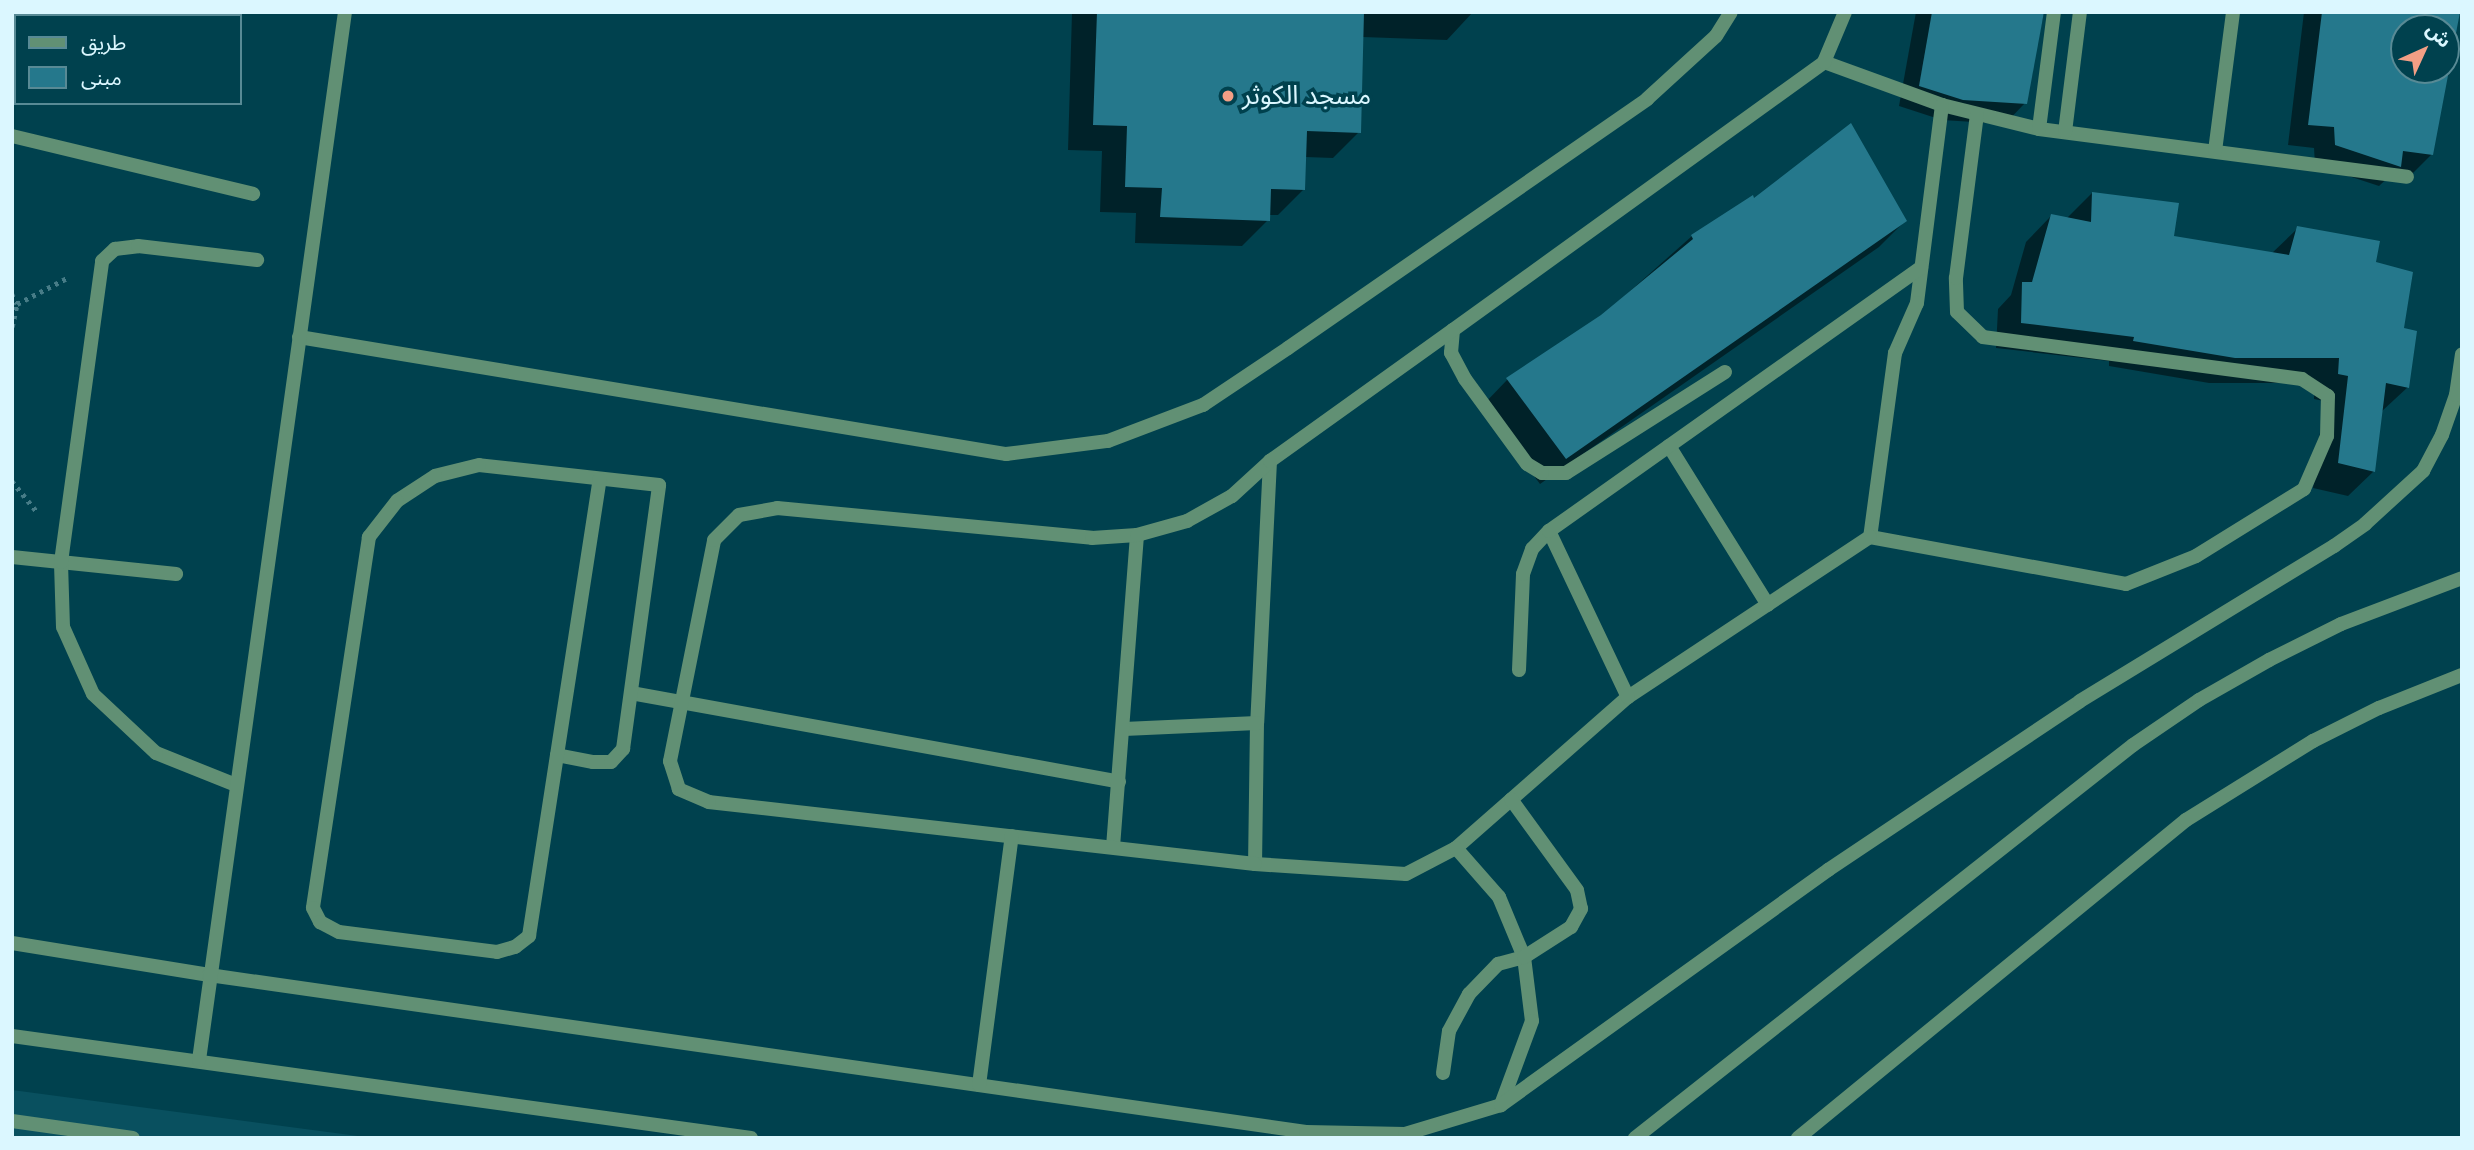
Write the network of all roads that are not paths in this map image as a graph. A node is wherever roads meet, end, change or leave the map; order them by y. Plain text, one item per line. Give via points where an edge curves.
1 (345, 12) edge
2 (1731, 12) edge
3 (1845, 12) edge
4 (2054, 12) edge
5 (2080, 12) edge
6 (2233, 12) edge
7 (1824, 62) junction
8 (1942, 105) junction
9 (1977, 114) junction
10 (2039, 129) junction
11 (2065, 132) junction
12 (12, 136) edge
13 (2215, 151) junction
14 (2407, 177) dead end
15 (253, 194) dead end
16 (257, 260) dead end
17 (1921, 268) junction
18 (1453, 330) junction
19 (299, 337) junction
20 (2462, 354) edge
21 (1726, 372) dead end
22 (1669, 446) junction
23 (1270, 461) junction
24 (600, 478) junction
25 (1549, 531) junction
26 (1137, 535) junction
27 (1870, 537) junction
28 (12, 557) edge
29 (61, 562) junction
30 (176, 574) dead end
31 (2462, 578) edge
32 (1768, 605) junction
33 (1519, 670) dead end
34 (2462, 675) edge
35 (631, 693) junction
36 (1628, 697) junction
37 (681, 702) junction
38 (1257, 723) junction
39 (1124, 729) junction
40 (557, 755) junction
41 (1119, 782) junction
42 (236, 785) junction
43 (1511, 799) junction
44 (1012, 836) junction
45 (1113, 847) junction
46 (1456, 848) junction
47 (1255, 864) junction
48 (12, 943) edge
49 (1524, 957) junction
50 (209, 975) junction
51 (12, 1036) edge
52 (198, 1060) junction
53 (1443, 1073) dead end
54 (979, 1086) junction
55 (1501, 1105) junction
56 (12, 1121) edge
57 (133, 1138) edge
58 (751, 1138) edge
59 (1635, 1138) edge
60 (1798, 1138) edge

1 - 19 street
2 - 19 street via 1716,36 1647,99 1311,332 1203,405 1108,441 1006,454
3 - 7 street
4 - 10 street
5 - 11 street
6 - 13 street
7 - 8 street
7 - 18 street
8 - 9 street
8 - 17 street
9 - 10 street
9 - 27 street via 1956,278 1958,312 1983,337 2302,379 2328,396 2327,436 2304,489 2196,556 2126,584
10 - 11 street
11 - 13 street
12 - 15 street
13 - 14 street
16 - 29 street via 138,246 115,249 102,261
17 - 22 street
17 - 27 street via 1917,303 1895,353
18 - 21 street via 1451,353 1465,379 1527,464 1542,473 1566,473
18 - 23 street
19 - 42 street
20 - 55 street via 2456,395 2423,471 2365,524 2080,701 1828,870
22 - 25 street
22 - 32 street
23 - 26 street via 1232,496 1198,514
23 - 38 street
24 - 35 street via 659,485
24 - 40 street
24 - 40 street via 479,465 435,476 397,501 369,537 313,908 320,922 339,932 471,949 498,952 515,947 529,936
25 - 33 street via 1532,549 1524,573
25 - 36 street
26 - 37 street via 1092,538 777,508 739,515 714,540
26 - 39 street
27 - 32 street
28 - 29 street
29 - 30 street
29 - 42 street via 63,627 93,695 156,753
31 - 59 street via 2341,624 2199,700 2133,745
32 - 36 street
34 - 60 street via 2313,741 2186,820
35 - 37 street
35 - 40 street via 623,749 611,762
36 - 43 street
37 - 41 street
37 - 44 street via 670,761 679,789 709,802
38 - 39 street
38 - 47 street
39 - 41 street
41 - 45 street
42 - 50 street
43 - 46 street
43 - 49 street via 1577,890 1581,909 1571,927
44 - 45 street
44 - 54 street
45 - 47 street
46 - 47 street via 1406,874
46 - 49 street via 1499,897
48 - 50 street
49 - 53 street via 1498,964 1469,994 1449,1031
49 - 55 street via 1532,1021
50 - 52 street
50 - 54 street
51 - 52 street
52 - 58 street
54 - 55 street via 1306,1132 1405,1134
56 - 57 street

